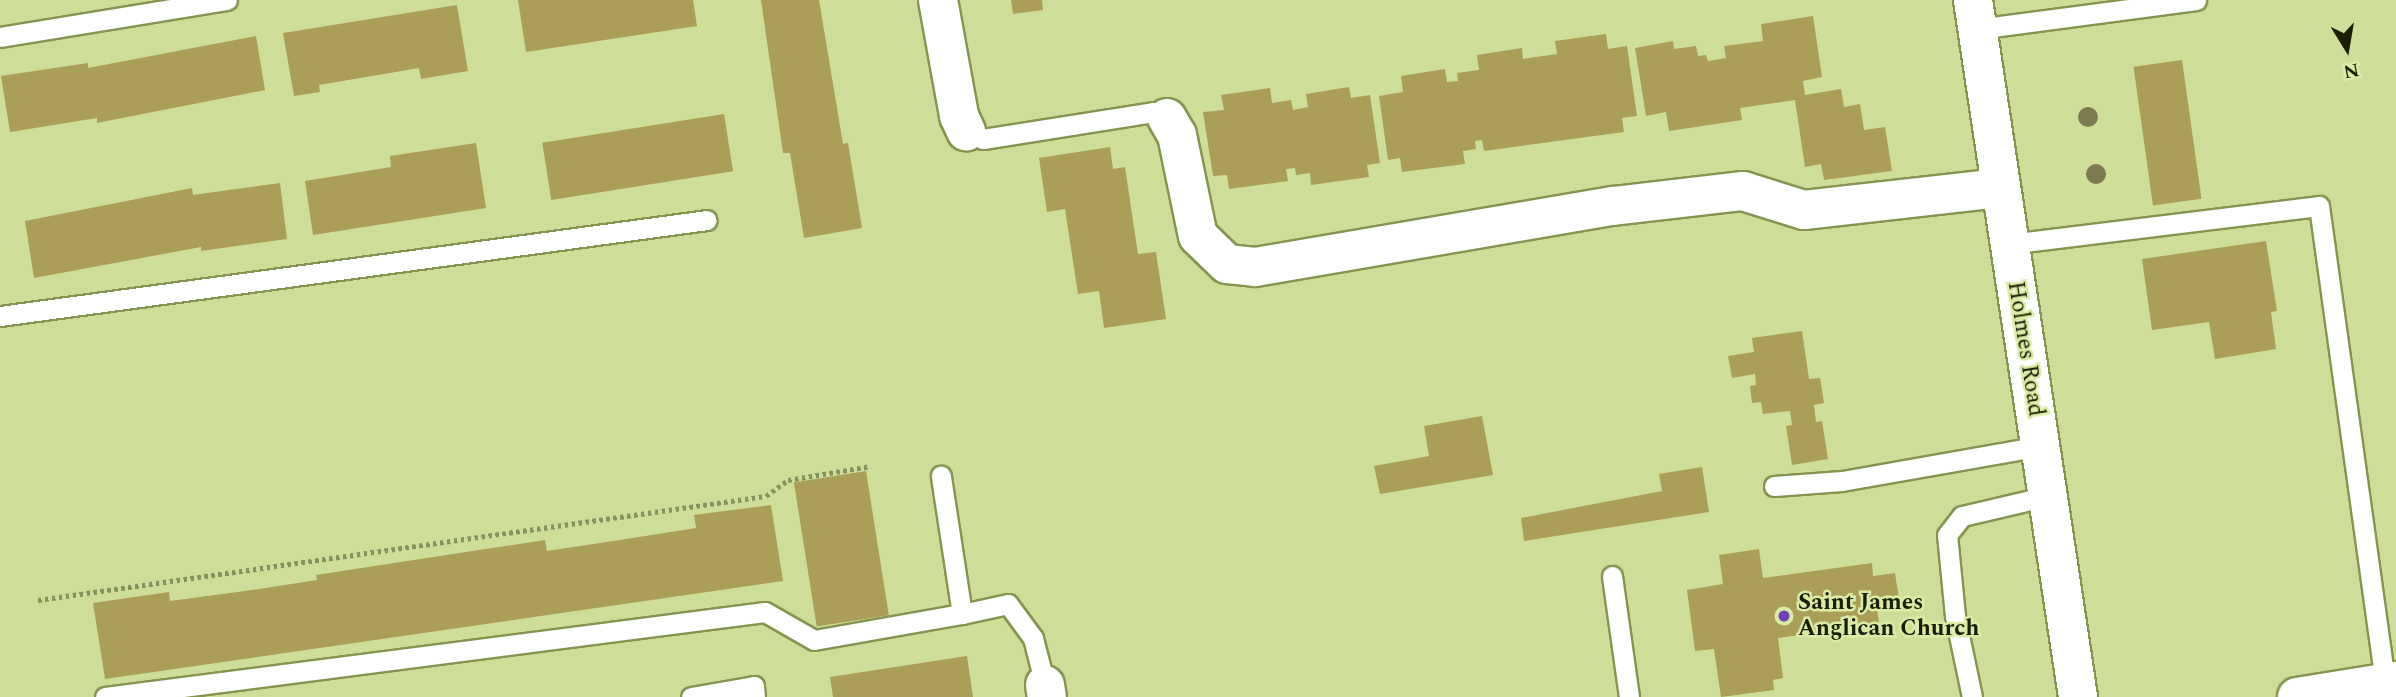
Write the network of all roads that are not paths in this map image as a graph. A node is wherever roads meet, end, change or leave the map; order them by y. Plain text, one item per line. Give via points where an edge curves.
1 (227, 0) edge
2 (938, 0) edge
3 (2196, 0) edge
4 (1975, 14) edge
5 (0, 37) edge
6 (1167, 118) joint
7 (966, 131) joint
8 (2001, 188) junction
9 (707, 220) dead end
10 (2009, 244) junction
11 (0, 316) edge
12 (2040, 446) junction
13 (941, 476) dead end
14 (1774, 486) dead end
15 (2047, 496) junction
16 (1612, 576) dead end
17 (962, 614) junction
18 (2390, 682) edge
19 (1046, 691) edge
20 (105, 697) edge
21 (691, 697) edge
22 (755, 697) edge
23 (1629, 697) edge
24 (1972, 697) edge
25 (2078, 697) edge
26 (2297, 697) edge

1 - 5 lane
2 - 7 street via 959,116
3 - 4 lane
4 - 8 street, Holmes Road
6 - 7 lane via 1153,112 984,139
6 - 8 street via 1177,135 1198,236 1227,264 1255,267 1613,206 1743,191 1804,210
8 - 10 street, Holmes Road
9 - 11 lane
10 - 12 street, Holmes Road
10 - 18 lane via 2319,205
12 - 14 lane via 1842,481
12 - 15 street, Holmes Road
13 - 17 lane
15 - 24 lane via 1962,516 1947,535 1955,616
15 - 25 street, Holmes Road
16 - 23 lane
17 - 19 lane via 1008,604 1033,638
17 - 20 lane via 814,640 765,612
18 - 26 street
21 - 22 lane via 754,686

